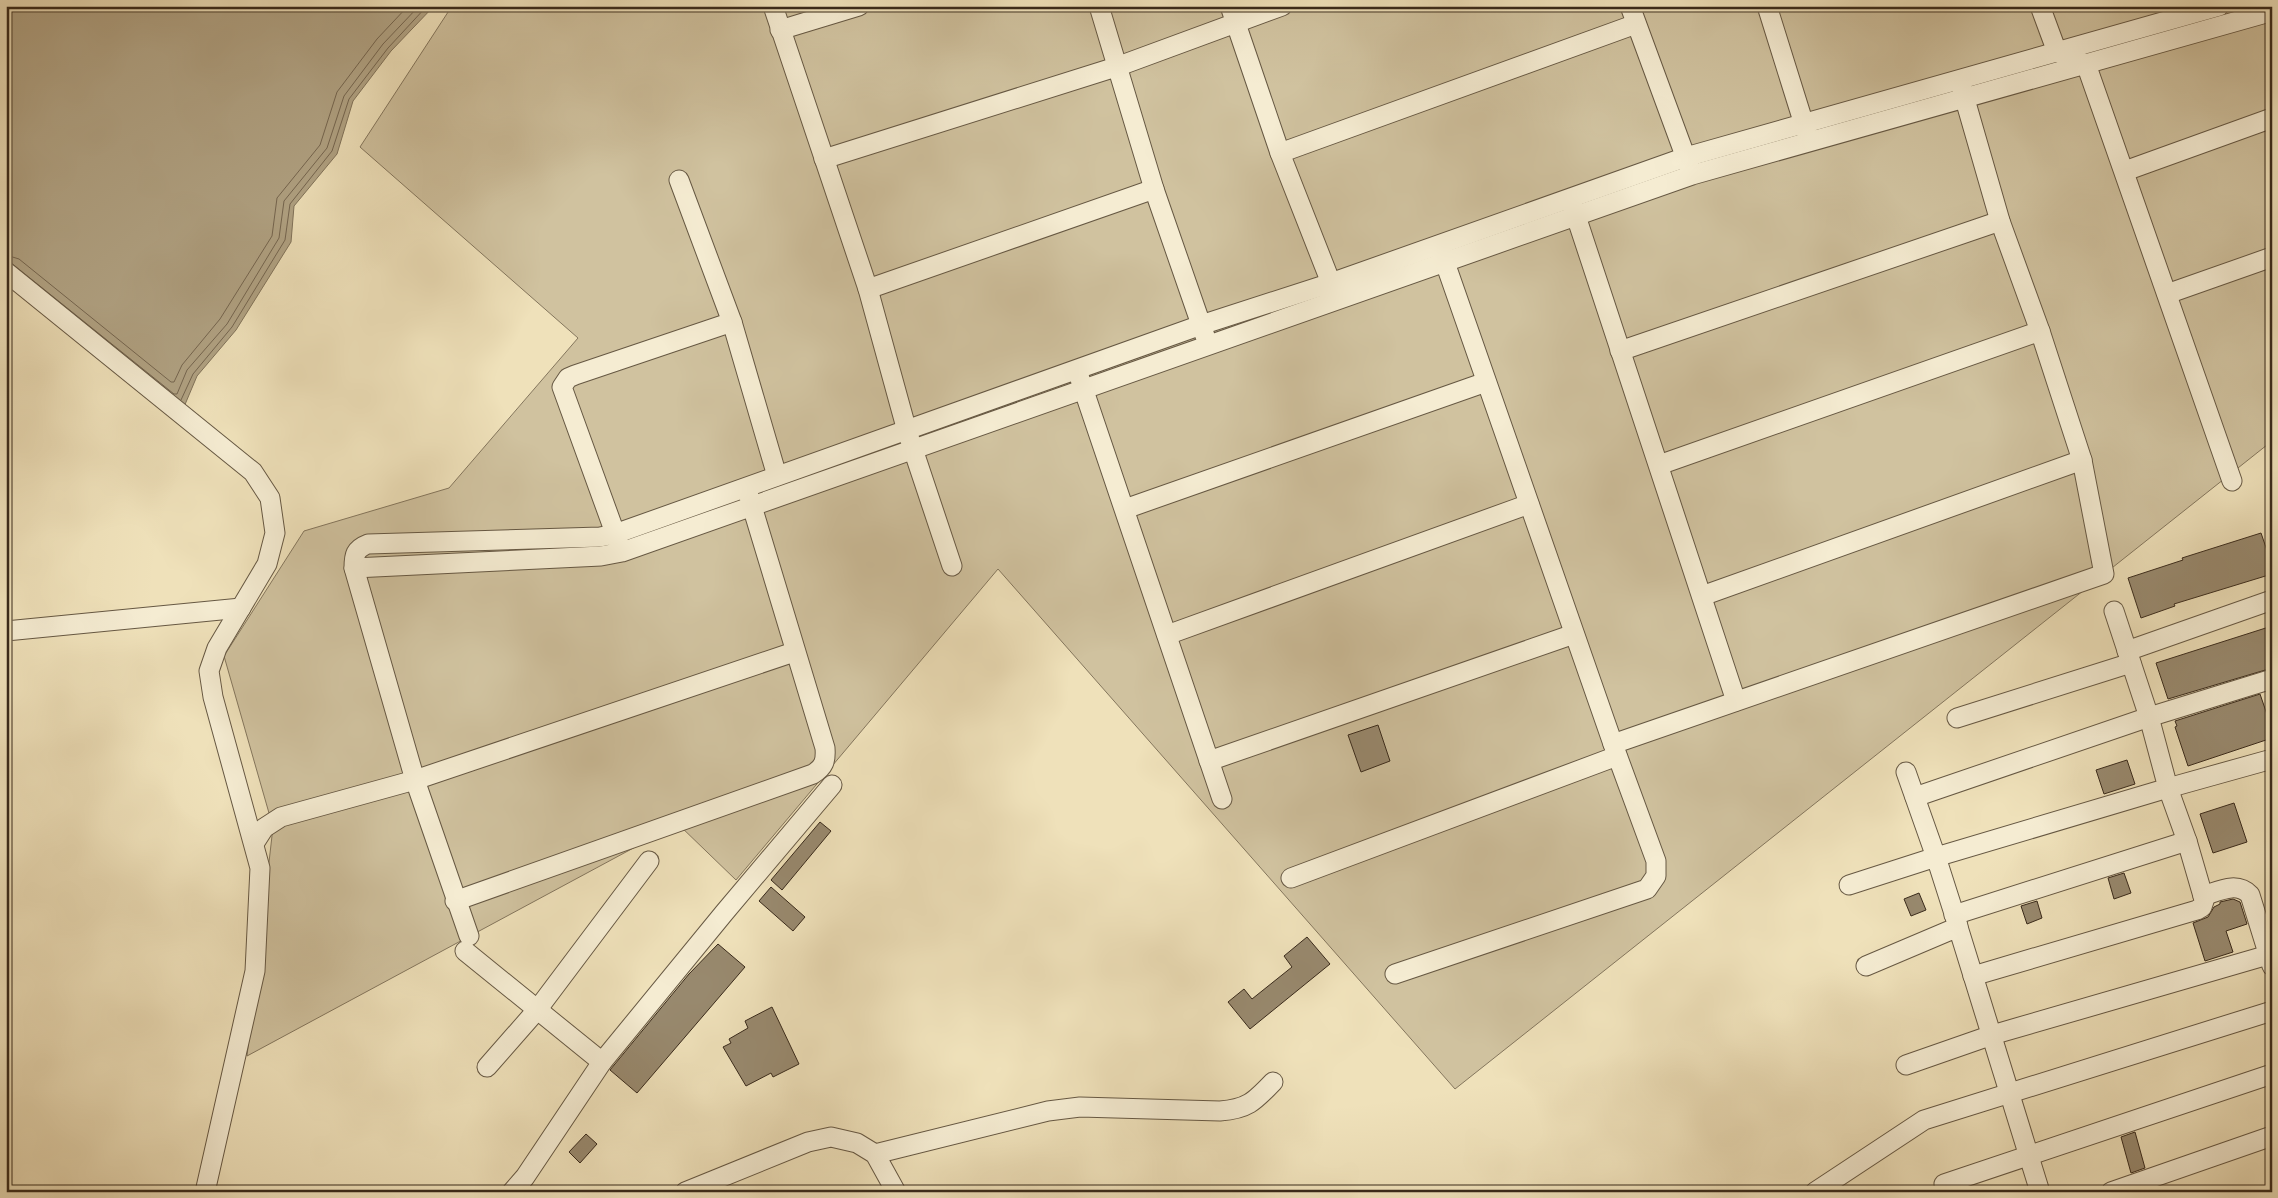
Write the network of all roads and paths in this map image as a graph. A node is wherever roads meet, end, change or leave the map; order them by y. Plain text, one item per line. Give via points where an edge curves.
1 (773, 6) edge
2 (858, 6) edge
3 (1099, 6) edge
4 (1282, 6) edge
5 (1630, 6) edge
6 (1767, 6) edge
7 (2040, 6) edge
8 (2219, 6) edge
9 (2270, 6) edge
10 (1233, 15) edge
11 (1636, 24) junction
12 (780, 30) junction
13 (2057, 52) junction
14 (2086, 64) junction
15 (1119, 66) junction
16 (1959, 80) junction
17 (1964, 99) junction
18 (2272, 118) edge
19 (1804, 123) junction
20 (1810, 142) junction
21 (1280, 153) junction
22 (824, 159) junction
23 (1689, 166) junction
24 (2125, 171) junction
25 (679, 180) dead end
26 (1154, 189) junction
27 (1573, 207) junction
28 (2000, 221) junction
29 (1442, 253) junction
30 (2272, 257) edge
31 (6, 272) edge
32 (1331, 283) junction
33 (868, 289) junction
34 (2167, 294) junction
35 (1329, 303) junction
36 (732, 322) junction
37 (1201, 326) junction
38 (2040, 331) junction
39 (1208, 344) junction
40 (1620, 351) junction
41 (1077, 370) junction
42 (1486, 382) junction
43 (1083, 389) junction
44 (907, 431) junction
45 (913, 449) junction
46 (2082, 460) junction
47 (1658, 465) junction
48 (777, 476) junction
49 (2232, 481) dead end
50 (746, 487) junction
51 (1529, 504) junction
52 (751, 506) junction
53 (1125, 510) junction
54 (615, 534) junction
55 (622, 552) junction
56 (952, 566) dead end
57 (354, 568) junction
58 (1702, 596) junction
59 (2272, 600) edge
60 (241, 608) junction
61 (2114, 611) dead end
62 (6, 631) edge
63 (1574, 634) junction
64 (1167, 635) junction
65 (794, 652) junction
66 (2129, 657) junction
67 (2272, 679) edge
68 (1736, 701) junction
69 (2149, 717) junction
70 (1957, 718) dead end
71 (1615, 750) junction
72 (2272, 759) edge
73 (1209, 761) junction
74 (1906, 772) dead end
75 (415, 780) junction
76 (832, 785) dead end
77 (2168, 788) junction
78 (1915, 796) junction
79 (1222, 799) dead end
80 (2188, 841) junction
81 (254, 842) junction
82 (1936, 857) junction
83 (649, 861) dead end
84 (1290, 878) dead end
85 (1849, 885) dead end
86 (2203, 896) junction
87 (455, 901) junction
88 (1956, 921) junction
89 (2266, 928) edge
90 (2270, 961) edge
91 (1866, 966) dead end
92 (1395, 974) dead end
93 (1973, 976) junction
94 (537, 1010) junction
95 (2272, 1011) edge
96 (1992, 1035) junction
97 (602, 1062) junction
98 (1906, 1065) dead end
99 (486, 1067) dead end
100 (2272, 1074) edge
101 (1273, 1082) dead end
102 (2010, 1093) junction
103 (2272, 1136) edge
104 (875, 1154) junction
105 (2029, 1155) junction
106 (1944, 1184) dead end
107 (205, 1192) edge
108 (512, 1192) edge
109 (685, 1192) edge
110 (896, 1192) edge
111 (1815, 1192) edge
112 (2040, 1192) edge
113 (2111, 1192) edge

1 - 12 street
2 - 12 street
3 - 15 street
4 - 10 street
5 - 11 street
6 - 19 street
7 - 13 street
8 - 13 street
9 - 14 street via 2266,13
10 - 15 street
10 - 21 street
11 - 21 street
11 - 23 street
12 - 22 street
13 - 14 street
13 - 16 street
14 - 17 street
14 - 24 street
15 - 22 street
15 - 26 street
16 - 17 street
16 - 19 street
17 - 20 street
17 - 28 street
18 - 24 street
19 - 20 street
19 - 23 street
20 - 23 street
21 - 32 street
22 - 33 street
23 - 27 street
24 - 34 street
25 - 36 street
26 - 33 street
26 - 37 street
27 - 29 street
27 - 40 street
28 - 38 street
28 - 40 street
29 - 32 street
29 - 35 street
29 - 42 street
30 - 34 street
31 - 60 street via 253,472 270,498 276,533 267,564
32 - 35 street
32 - 37 street
33 - 44 street
34 - 49 street
35 - 39 street
36 - 48 street
36 - 54 street via 575,375 568,378 562,387
37 - 39 street
37 - 41 street
38 - 46 street
38 - 47 street
39 - 43 street
40 - 47 street
41 - 43 street
41 - 44 street
42 - 51 street
42 - 53 street
43 - 45 street
43 - 53 street
44 - 45 street
44 - 48 street
45 - 52 street
45 - 56 street
46 - 58 street
46 - 68 street via 2104,574
47 - 58 street
48 - 50 street
50 - 52 street
50 - 54 street
51 - 63 street
51 - 64 street
52 - 55 street
52 - 65 street
53 - 64 street
54 - 55 street
54 - 57 street via 368,544 360,547 354,555
55 - 57 street via 601,556
57 - 75 street
58 - 68 street
59 - 66 street
60 - 62 street
60 - 81 street via 217,648 209,671
61 - 66 street
63 - 71 street
63 - 73 street
64 - 73 street
65 - 75 street
65 - 87 street via 825,748 823,767 813,774
66 - 69 street
66 - 70 street
67 - 69 street
68 - 71 street
69 - 77 street
69 - 78 street
71 - 84 street
71 - 92 street via 1656,861 1656,876 1647,889
72 - 77 street
73 - 79 street
74 - 78 street
75 - 81 street via 281,817 264,828
75 - 87 street
76 - 97 street
77 - 80 street
77 - 82 street
78 - 82 street
80 - 86 street
80 - 88 street
81 - 107 street via 260,868 255,971
82 - 85 street
82 - 88 street
83 - 94 street
86 - 89 street via 2234,887 2244,888
86 - 93 street via 2202,907 2197,910
87 - 94 street via 467,944
88 - 91 street
88 - 93 street
89 - 90 street
90 - 96 street
93 - 96 street
94 - 97 street
94 - 99 street
95 - 102 street
96 - 98 street
96 - 102 street
97 - 108 street
100 - 105 street
101 - 104 street via 1252,1104 1238,1110 1048,1110
102 - 105 street
102 - 111 street via 1924,1120
103 - 113 street
104 - 109 street via 857,1143 823,1138
104 - 110 street
105 - 106 street
105 - 112 street

